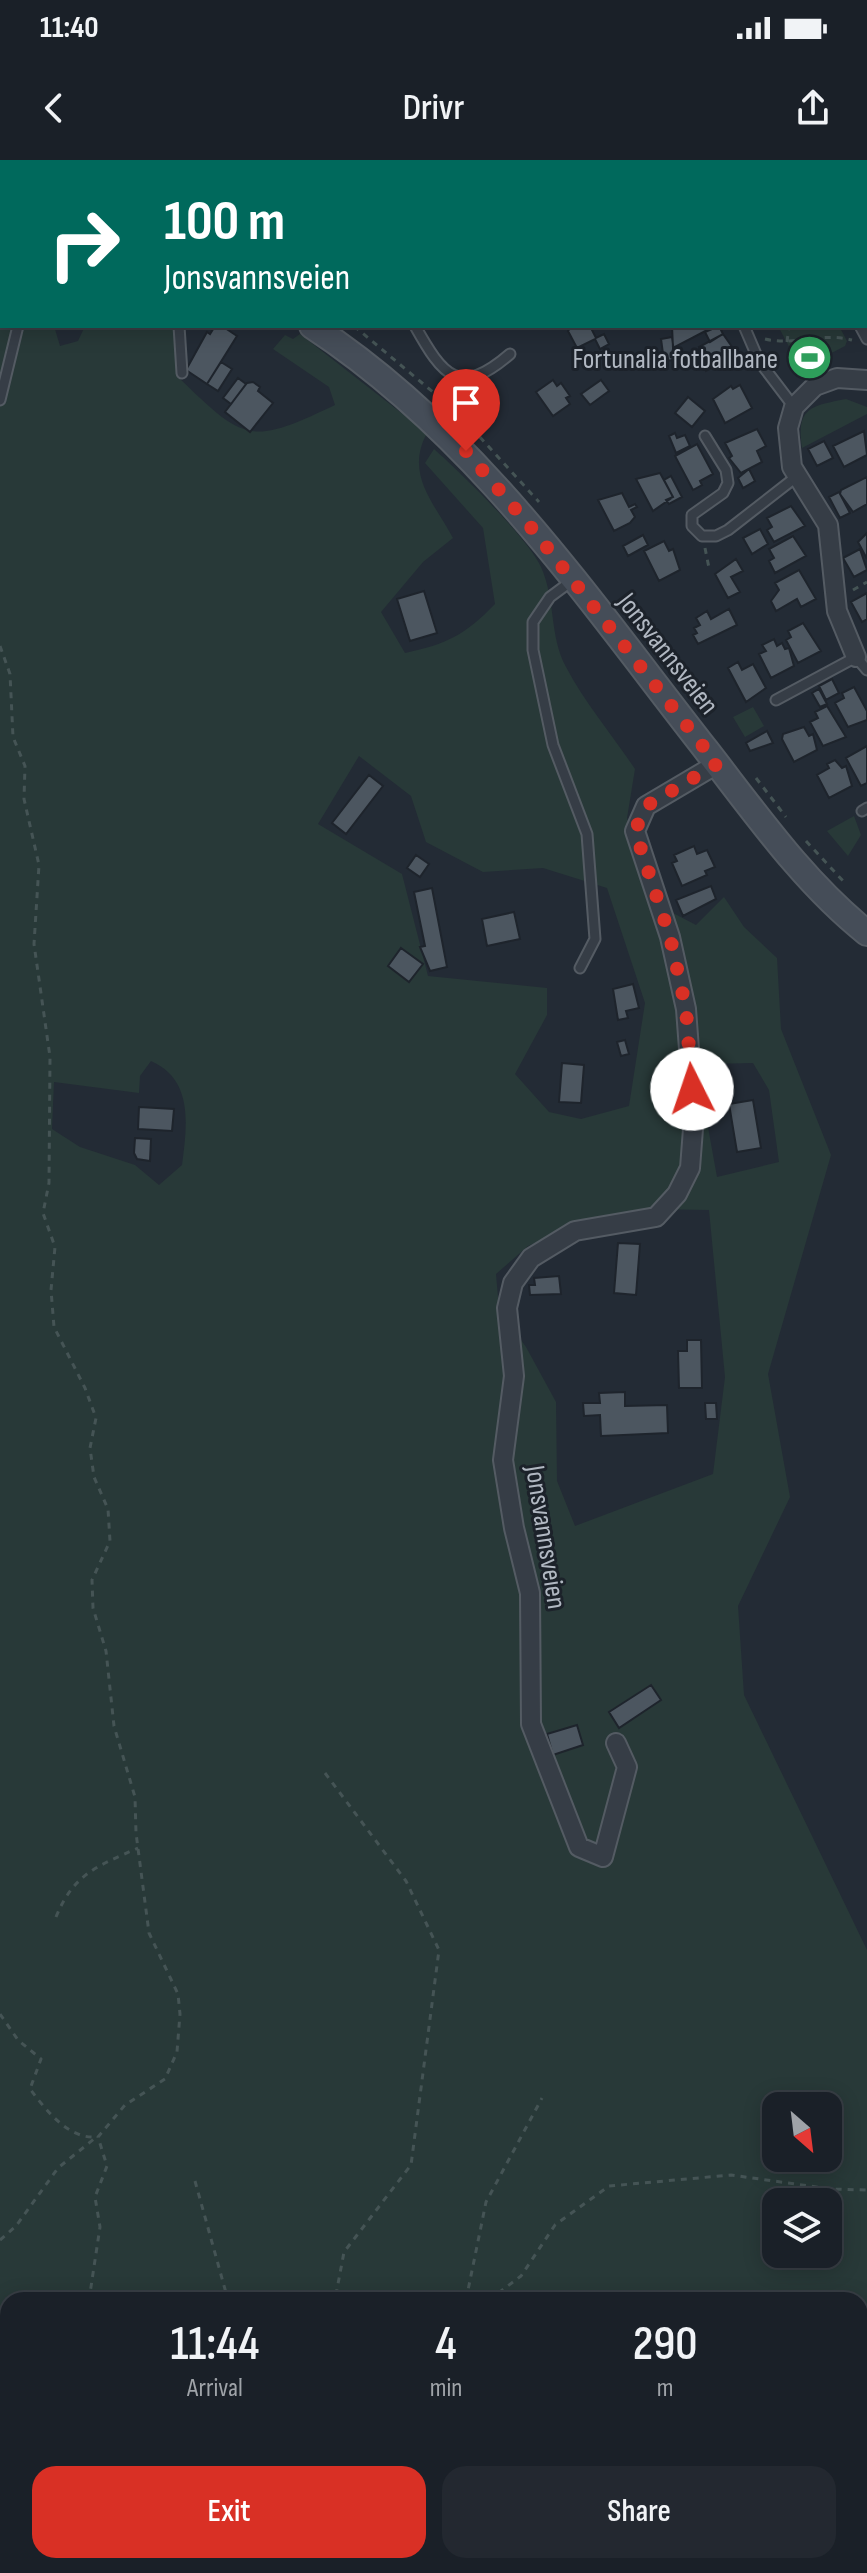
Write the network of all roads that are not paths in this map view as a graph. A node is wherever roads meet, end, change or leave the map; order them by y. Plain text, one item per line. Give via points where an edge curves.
1 (18, 328) edge
2 (179, 328) edge
3 (315, 328) edge
4 (416, 328) edge
5 (746, 331) edge
6 (510, 354) dead end
7 (182, 373) dead end
8 (867, 380) edge
9 (0, 400) edge
10 (794, 407) junction
11 (705, 436) dead end
12 (796, 477) junction
13 (573, 580) junction
14 (862, 664) edge
15 (776, 700) dead end
16 (717, 764) junction
17 (867, 933) edge
18 (580, 968) dead end
19 (616, 1743) dead end

1 - 9 lane
2 - 7 lane
3 - 13 main road, Jonsvannsveien via 443,428
4 - 6 lane via 440,366 462,381
5 - 10 lane via 759,361
8 - 10 street via 825,381
10 - 12 street via 789,442
11 - 12 lane via 728,483 723,493 692,515 692,526 702,536 728,530
12 - 14 street via 828,525 837,611
13 - 16 main road, Jonsvannsveien
13 - 18 lane via 550,597 533,622 533,650 553,745 587,834 595,939
14 - 15 lane
16 - 17 main road, Jonsvannsveien via 803,871
16 - 19 street, Jonsvannsveien via 646,806 635,831 670,937 686,1009 694,1116 690,1168 677,1194 656,1217 575,1231 531,1258 513,1283 507,1308 514,1376 503,1460 530,1593 531,1724 579,1847 603,1857 627,1767

